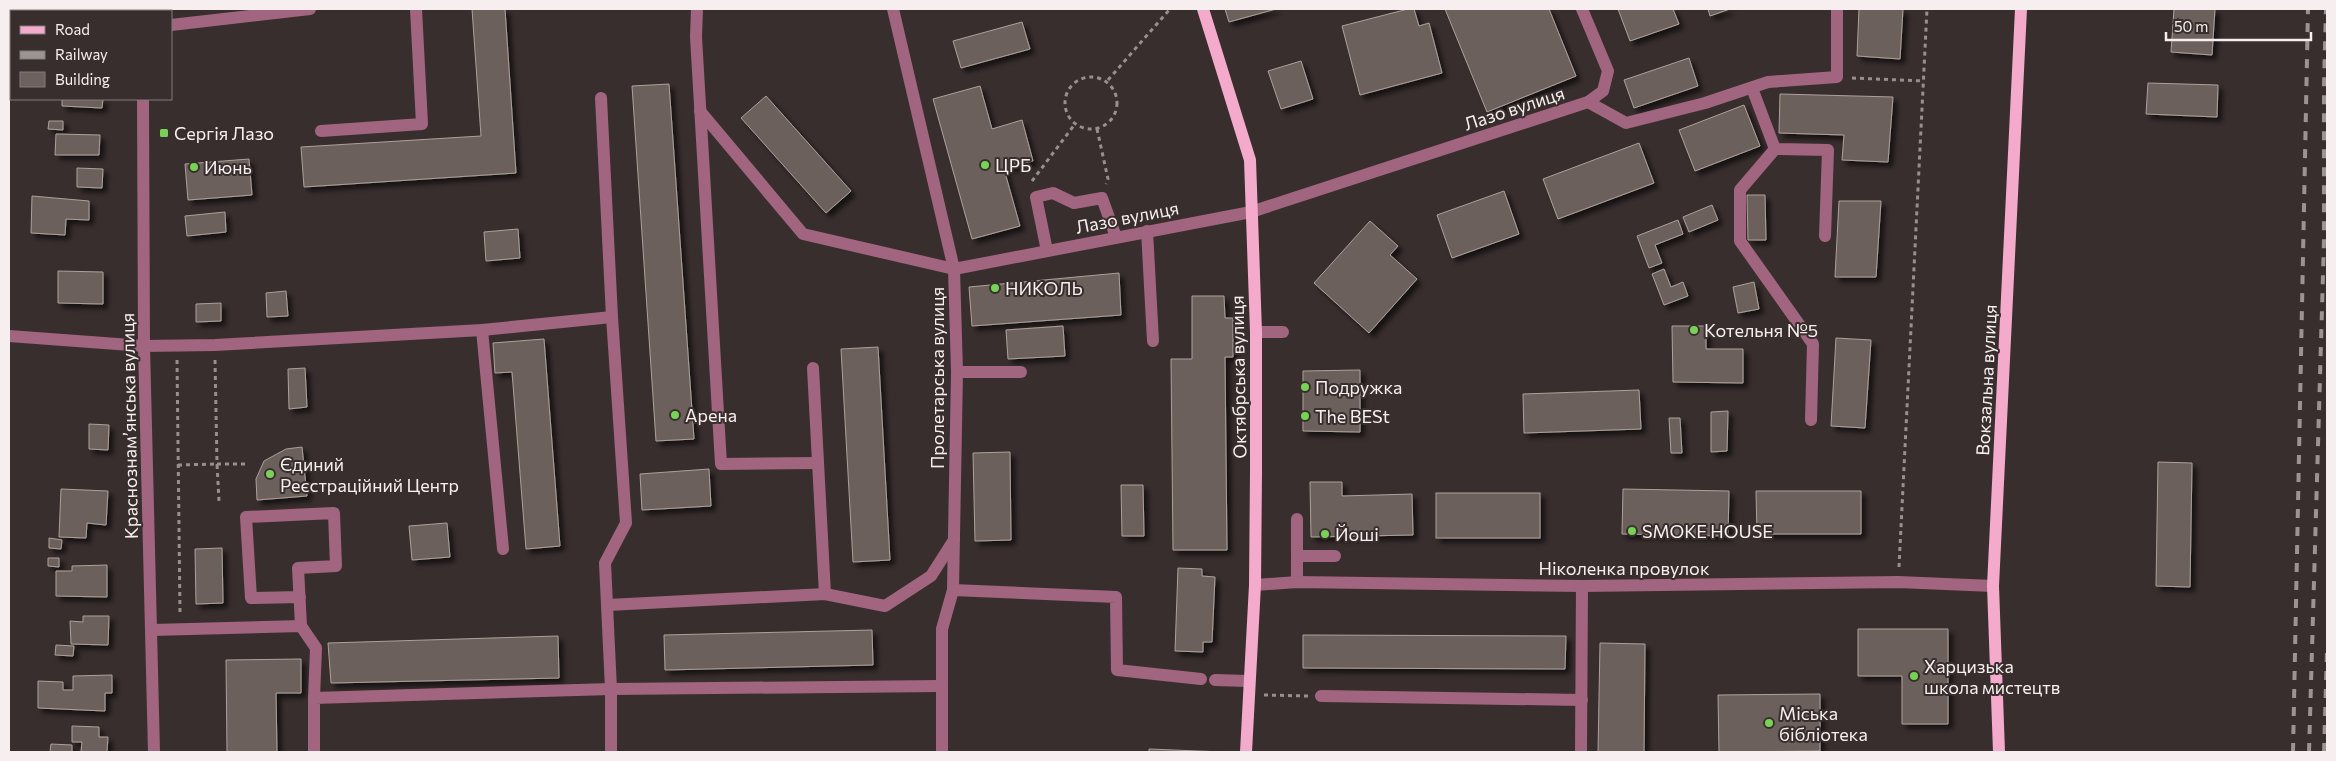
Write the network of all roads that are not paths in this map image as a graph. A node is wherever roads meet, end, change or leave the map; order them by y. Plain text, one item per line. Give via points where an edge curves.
1 (310, 9) edge
2 (416, 9) edge
3 (697, 9) edge
4 (893, 9) edge
5 (1203, 9) edge
6 (1582, 9) edge
7 (1837, 9) edge
8 (2021, 9) edge
9 (172, 25) edge
10 (1752, 88) junction
11 (601, 98) dead end
12 (143, 100) edge
13 (1588, 102) junction
14 (700, 111) junction
15 (321, 130) dead end
16 (1775, 149) junction
17 (1251, 212) junction
18 (1147, 231) junction
19 (1825, 236) dead end
20 (1116, 238) junction
21 (1047, 250) junction
22 (954, 269) junction
23 (612, 317) junction
24 (482, 330) junction
25 (1256, 332) junction
26 (1282, 332) dead end
27 (9, 336) edge
28 (1153, 341) dead end
29 (144, 346) junction
30 (813, 368) dead end
31 (957, 372) junction
32 (1021, 372) dead end
33 (1811, 420) dead end
34 (818, 463) junction
35 (1297, 519) dead end
36 (954, 540) junction
37 (503, 550) dead end
38 (1297, 556) junction
39 (1335, 556) dead end
40 (1297, 582) junction
41 (1255, 585) junction
42 (1582, 586) junction
43 (1993, 586) junction
44 (953, 590) junction
45 (825, 594) junction
46 (300, 597) junction
47 (608, 605) junction
48 (301, 626) junction
49 (152, 630) junction
50 (1201, 679) dead end
51 (1215, 680) dead end
52 (942, 686) junction
53 (1248, 688) junction
54 (611, 689) junction
55 (1321, 696) road end
56 (314, 698) junction
57 (1582, 700) junction
58 (154, 752) edge
59 (314, 752) edge
60 (611, 752) edge
61 (942, 752) edge
62 (1246, 752) edge
63 (1582, 752) edge
64 (1999, 752) edge

1 - 9 street
2 - 15 street via 422,124
3 - 14 street
4 - 22 street, Пролетарська вулиця
5 - 17 main road, Октябрська вулиця via 1250,160
6 - 13 street, Лазо вулиця via 1608,71 1603,91
7 - 10 street via 1838,77 1768,82
8 - 43 main road, Вокзальна вулиця
10 - 13 street via 1626,123
10 - 16 street
11 - 23 street
12 - 29 street, Краснознамʼянська вулиця
13 - 17 street, Лазо вулиця
14 - 22 street, Лазо вулиця via 803,234
14 - 34 street via 721,464
16 - 19 street via 1828,150
16 - 33 street via 1740,190 1740,241 1812,344
17 - 18 street, Лазо вулиця
17 - 25 main road, Октябрська вулиця
18 - 20 street, Лазо вулиця
18 - 28 street
20 - 21 street, Лазо вулиця
20 - 21 street via 1102,198 1074,203 1053,193 1036,197
21 - 22 street, Лазо вулиця
22 - 31 street, Пролетарська вулиця
23 - 24 street
23 - 47 street via 626,523 605,562
24 - 29 street
24 - 37 street
25 - 26 street
25 - 41 main road, Октябрська вулиця
27 - 29 street
29 - 49 street, Краснознамʼянська вулиця
30 - 34 street
31 - 32 street
31 - 36 street, Пролетарська вулиця
34 - 45 street
35 - 38 street
36 - 44 street, Пролетарська вулиця
36 - 45 street via 931,576 885,606
38 - 39 street
38 - 40 street
40 - 41 street, Ніколенка провулок
40 - 42 street, Ніколенка провулок
41 - 53 main road, Октябрська вулиця
42 - 43 street, Ніколенка провулок via 1898,582
42 - 57 street
43 - 64 main road, Вокзальна вулиця
44 - 50 street via 1116,597 1117,670
44 - 52 street, Пролетарська вулиця via 942,629
45 - 47 street
46 - 46 street via 298,568 336,566 334,513 246,517 251,598
46 - 48 street
47 - 54 street
48 - 49 street
48 - 56 street via 316,648
49 - 58 street, Краснознамʼянська вулиця
51 - 53 street
52 - 54 street
52 - 61 street, Пролетарська вулиця
53 - 62 main road, Октябрська вулиця
54 - 56 street
54 - 60 street
55 - 57 street
56 - 59 street
57 - 63 street

